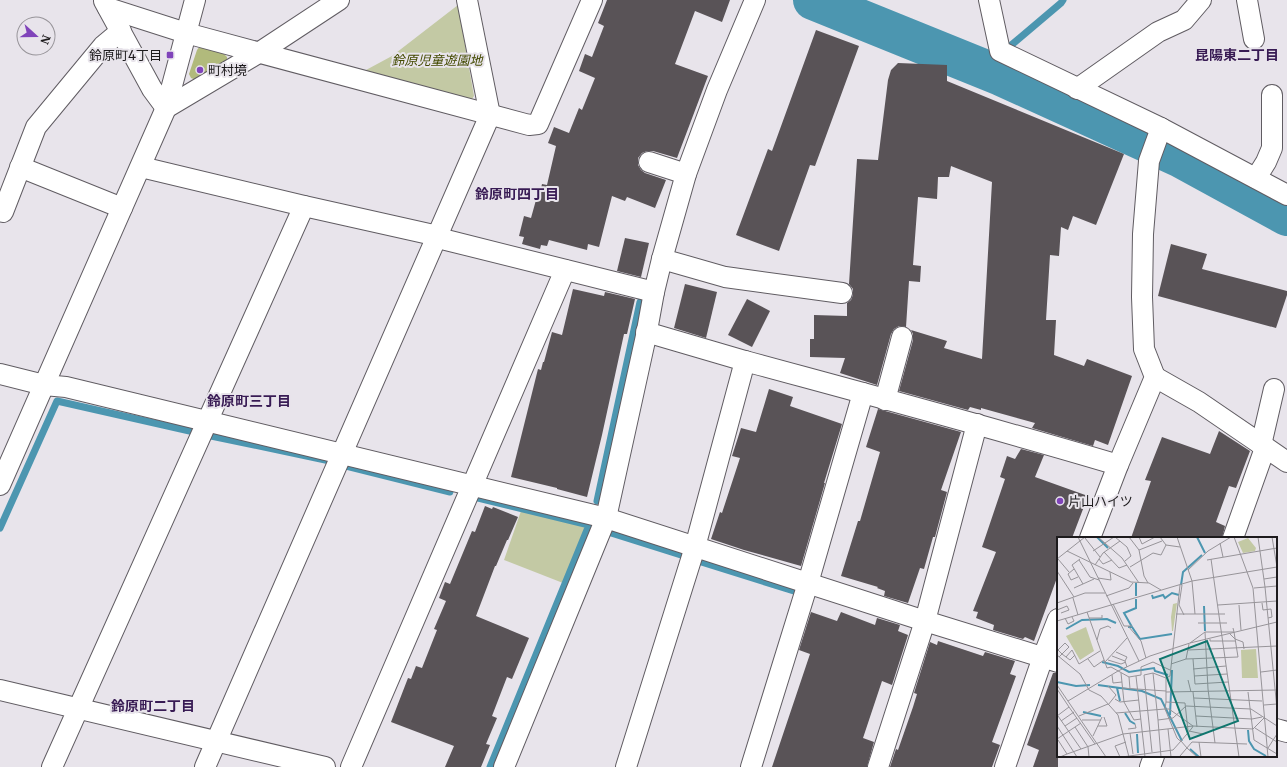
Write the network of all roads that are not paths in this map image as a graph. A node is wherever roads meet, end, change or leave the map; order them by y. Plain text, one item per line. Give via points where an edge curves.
1 (195, 0) edge
2 (339, 0) edge
3 (467, 0) edge
4 (592, 0) edge
5 (755, 0) edge
6 (989, 0) edge
7 (1247, 0) edge
8 (1197, 1) edge
9 (106, 4) edge
10 (120, 31) junction
11 (186, 33) junction
12 (1254, 39) dead end
13 (260, 52) junction
14 (1076, 89) junction
15 (1272, 95) dead end
16 (166, 108) junction
17 (490, 115) junction
18 (1161, 128) junction
19 (649, 162) dead end
20 (20, 167) junction
21 (141, 167) junction
22 (686, 174) junction
23 (1256, 178) junction
24 (1287, 195) edge
25 (304, 206) junction
26 (122, 208) junction
27 (3, 212) dead end
28 (438, 236) junction
29 (662, 259) junction
30 (565, 270) junction
31 (654, 292) junction
32 (842, 294) dead end
33 (646, 332) junction
34 (902, 337) dead end
35 (745, 361) junction
36 (0, 374) edge
37 (1155, 377) junction
38 (44, 385) junction
39 (1274, 389) dead end
40 (863, 393) junction
41 (885, 400) junction
42 (207, 421) junction
43 (977, 424) junction
44 (1263, 446) junction
45 (342, 453) junction
46 (1287, 462) edge
47 (1118, 465) junction
48 (0, 485) edge
49 (472, 485) junction
50 (606, 518) junction
51 (1090, 537) edge
52 (1233, 537) edge
53 (695, 547) junction
54 (808, 582) junction
55 (924, 621) junction
56 (1057, 625) edge
57 (1051, 660) edge
58 (0, 690) edge
59 (79, 709) junction
60 (1277, 729) edge
61 (1287, 732) edge
62 (216, 742) junction
63 (1154, 757) edge
64 (52, 767) edge
65 (205, 767) edge
66 (325, 767) edge
67 (351, 767) edge
68 (504, 767) edge
69 (626, 767) edge
70 (751, 767) edge
71 (878, 767) edge
72 (1005, 767) edge
73 (1150, 767) edge

1 - 11 street
2 - 13 street
3 - 17 street
4 - 17 street via 538,124 529,125
5 - 22 street via 717,90
6 - 14 street via 1000,52
7 - 12 street
8 - 14 street via 1184,20 1158,32
9 - 10 street
9 - 11 street
10 - 16 street via 152,89
10 - 20 street via 103,46 36,127
11 - 13 street
11 - 16 street
13 - 16 street
13 - 17 street
14 - 18 street
15 - 23 street via 1272,148
16 - 21 street
17 - 28 street
18 - 23 street
18 - 37 street via 1149,161 1143,242 1144,349
19 - 22 street
20 - 26 street
20 - 27 street
21 - 25 street
21 - 26 street
22 - 29 street
23 - 24 street
25 - 28 street
25 - 42 street
26 - 38 street
28 - 30 street
28 - 45 street
29 - 31 street
29 - 32 street via 725,277
30 - 31 street
30 - 49 street
31 - 33 street
33 - 35 street
33 - 50 street
34 - 41 street
35 - 40 street
35 - 53 street
36 - 38 street
37 - 44 street via 1199,402
37 - 47 street
38 - 42 street via 66,387
38 - 48 street
39 - 44 street
40 - 41 street
40 - 54 street
41 - 43 street
42 - 45 street
42 - 59 street
43 - 47 street
43 - 55 street
44 - 46 street
44 - 52 street
45 - 49 street
45 - 62 street
47 - 51 street
49 - 50 street
49 - 67 street
50 - 53 street
50 - 68 street
53 - 54 street
53 - 69 street
54 - 55 street
54 - 70 street
55 - 57 street
55 - 71 street
56 - 57 street
57 - 72 street
58 - 59 street
59 - 62 street
59 - 64 street
60 - 61 street
62 - 65 street
62 - 66 street
63 - 73 street

